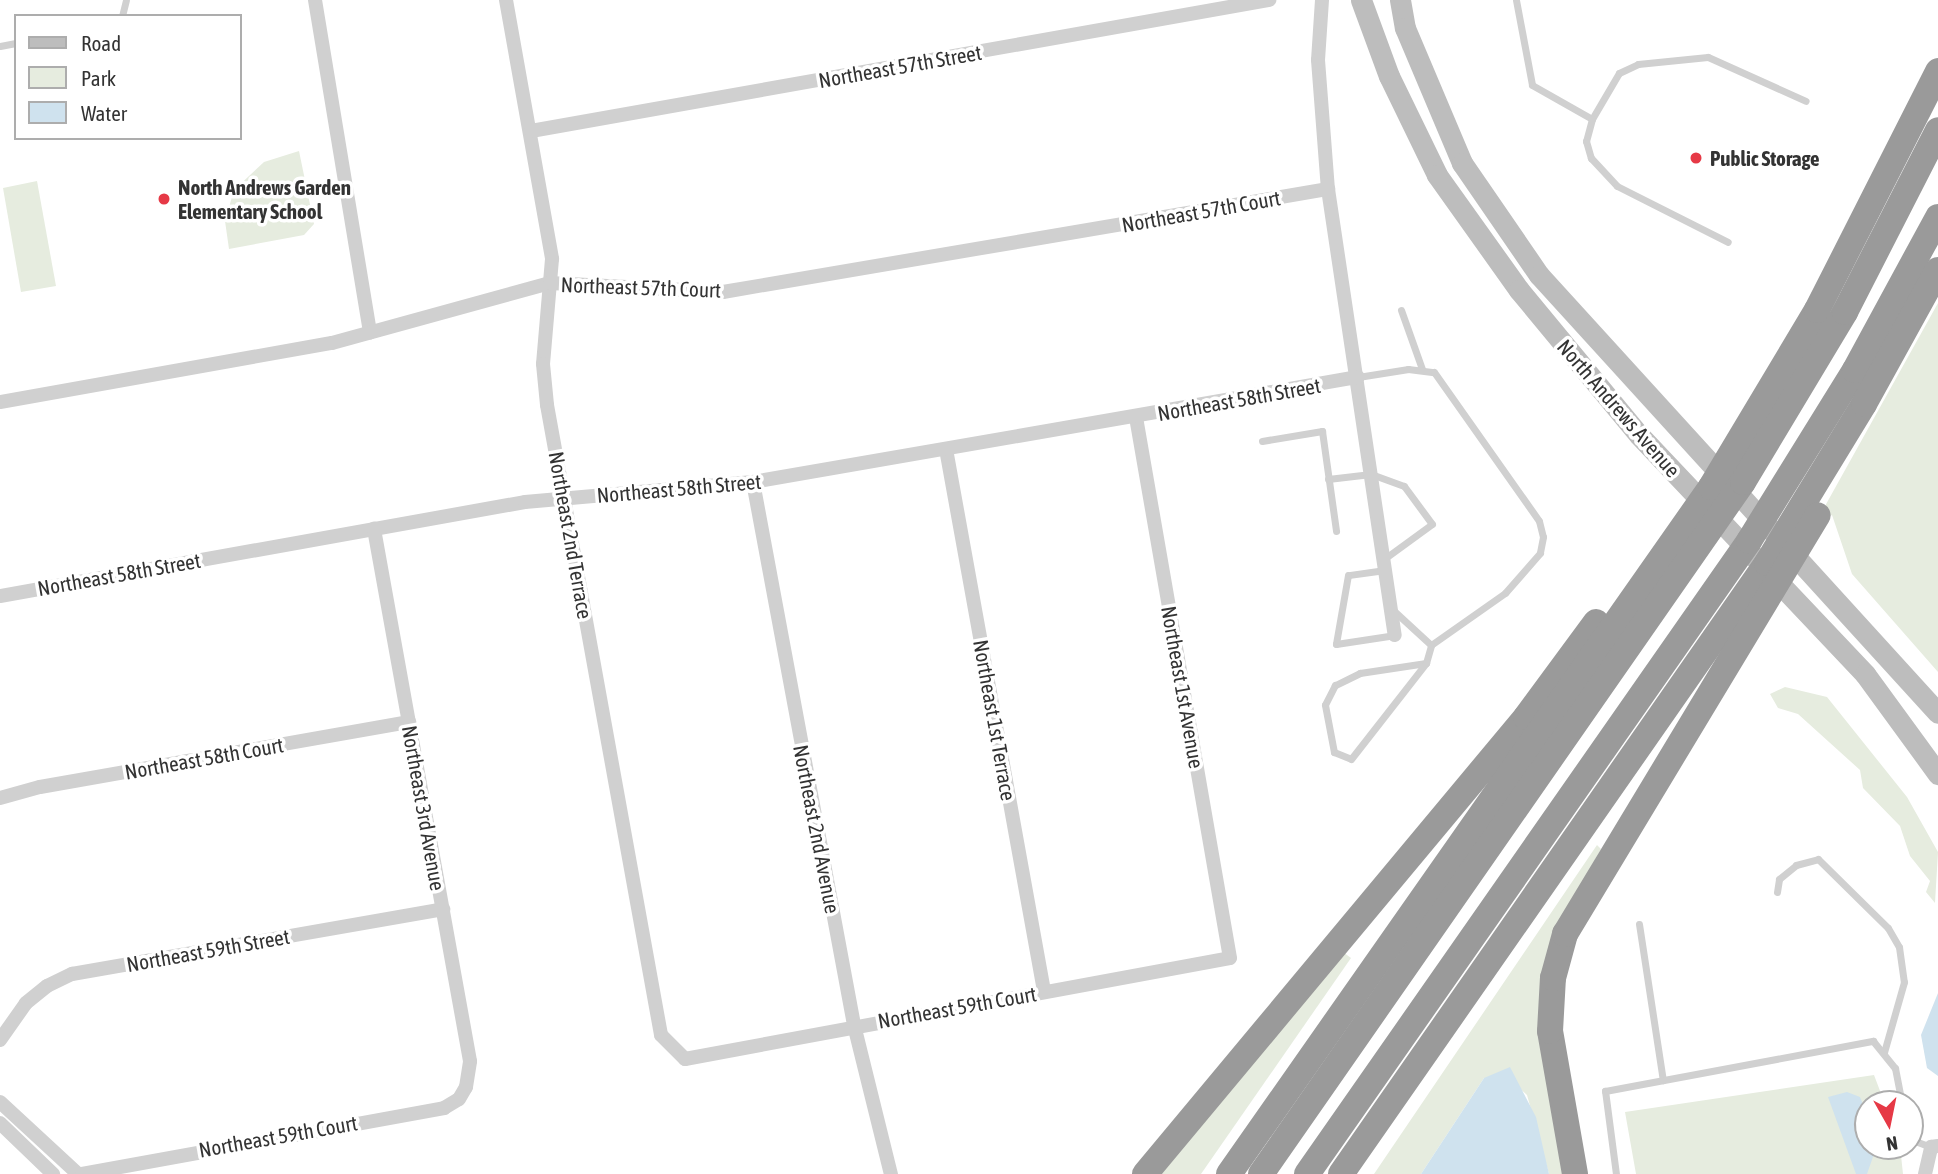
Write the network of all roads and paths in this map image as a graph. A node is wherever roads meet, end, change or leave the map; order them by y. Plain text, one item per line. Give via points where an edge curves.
1 (315, 0) edge
2 (506, 0) edge
3 (1269, 0) edge
4 (1322, 0) edge
5 (1362, 0) edge
6 (1400, 0) edge
7 (1516, 0) edge
8 (1938, 71) edge
9 (1807, 101) dead end
10 (1592, 119) junction
11 (1938, 130) edge
12 (531, 131) junction
13 (1328, 189) junction
14 (1938, 217) edge
15 (1728, 242) dead end
16 (1938, 270) edge
17 (550, 283) junction
18 (1401, 310) dead end
19 (370, 332) junction
20 (1893, 355) junction
21 (1422, 369) junction
22 (1358, 377) junction
23 (0, 402) edge
24 (1136, 417) junction
25 (1262, 442) dead end
26 (946, 449) junction
27 (1371, 474) junction
28 (1328, 479) junction
29 (753, 482) junction
30 (1711, 487) junction
31 (565, 497) junction
32 (374, 528) junction
33 (1336, 531) dead end
34 (1384, 565) junction
35 (0, 596) edge
36 (1391, 608) junction
37 (1395, 635) joint
38 (1431, 645) junction
39 (1426, 663) junction
40 (1938, 713) edge
41 (409, 722) junction
42 (1938, 774) edge
43 (0, 797) edge
44 (1777, 892) dead end
45 (443, 909) junction
46 (1639, 925) dead end
47 (1230, 958) joint
48 (1044, 991) junction
49 (854, 1025) junction
50 (0, 1040) edge
51 (1884, 1052) junction
52 (685, 1059) joint
53 (1663, 1080) junction
54 (466, 1087) joint
55 (1899, 1090) edge
56 (0, 1102) edge
57 (0, 1123) edge
58 (1935, 1146) edge
59 (53, 1174) edge
60 (80, 1174) edge
61 (891, 1174) edge
62 (1145, 1174) edge
63 (1229, 1174) edge
64 (1261, 1174) edge
65 (1307, 1174) edge
66 (1341, 1174) edge
67 (1576, 1174) edge
68 (1616, 1174) edge
69 (1925, 1174) edge

1 - 19 street
2 - 12 street, Northeast 2nd Terrace
3 - 12 street, Northeast 57th Street
4 - 13 street via 1318,60
5 - 42 main road, North Andrews Avenue via 1389,76 1437,175 1519,290 1639,435 1889,703
6 - 40 main road, North Andrews Avenue via 1405,28 1462,163 1539,275
7 - 10 lane via 1532,85
8 - 30 highway via 1835,278
9 - 10 lane via 1708,57 1638,64 1619,73
10 - 15 lane via 1586,141 1591,158 1617,186
11 - 64 highway via 1845,312 1743,482
12 - 17 street, Northeast 2nd Terrace via 552,259
13 - 17 street, Northeast 57th Court via 723,292
13 - 22 street
14 - 65 highway via 1855,370 1749,541
16 - 20 highway
17 - 19 street, Northeast 57th Court
17 - 31 street, Northeast 2nd Terrace via 543,364
18 - 21 lane
19 - 23 street, Northeast 57th Court
20 - 66 highway via 1767,563
20 - 67 highway via 1838,482 1565,934 1553,978 1550,1031
21 - 22 lane
21 - 38 lane via 1434,372 1455,397 1539,521 1543,537 1540,553 1505,593
22 - 24 street, Northeast 58th Street
22 - 27 street
24 - 26 street, Northeast 58th Street
24 - 47 street, Northeast 1st Avenue
25 - 28 lane via 1322,431
26 - 29 street, Northeast 58th Street
26 - 48 street, Northeast 1st Terrace
27 - 28 lane
27 - 34 street
27 - 34 lane via 1404,485 1432,524
28 - 33 lane
29 - 31 street, Northeast 58th Street via 669,493
29 - 49 street, Northeast 2nd Avenue
30 - 62 highway via 1615,597 1478,776
30 - 63 highway
31 - 32 street, Northeast 58th Street
31 - 52 street, Northeast 2nd Terrace via 661,1035
32 - 35 street, Northeast 58th Street
32 - 41 street, Northeast 3rd Avenue
34 - 36 street
34 - 37 lane via 1348,575 1336,644
36 - 37 street
36 - 38 lane
38 - 39 lane
39 - 39 lane via 1351,758 1334,752 1325,705 1335,685 1360,673
41 - 43 street, Northeast 58th Court via 40,786
41 - 45 street, Northeast 3rd Avenue
44 - 51 lane via 1779,879 1796,865 1818,859 1888,928 1899,947 1904,982
45 - 50 street, Northeast 59th Street via 72,974 26,1003
45 - 54 street, Northeast 3rd Avenue via 470,1061
46 - 53 lane
47 - 48 street, Northeast 59th Court
48 - 49 street, Northeast 59th Court
49 - 52 street, Northeast 59th Court
49 - 61 street, Northeast 2nd Avenue
51 - 53 lane via 1873,1041
51 - 55 lane via 1895,1068
53 - 68 lane via 1605,1091
54 - 60 street, Northeast 59th Court via 444,1108
56 - 60 street
57 - 59 street
58 - 69 street

